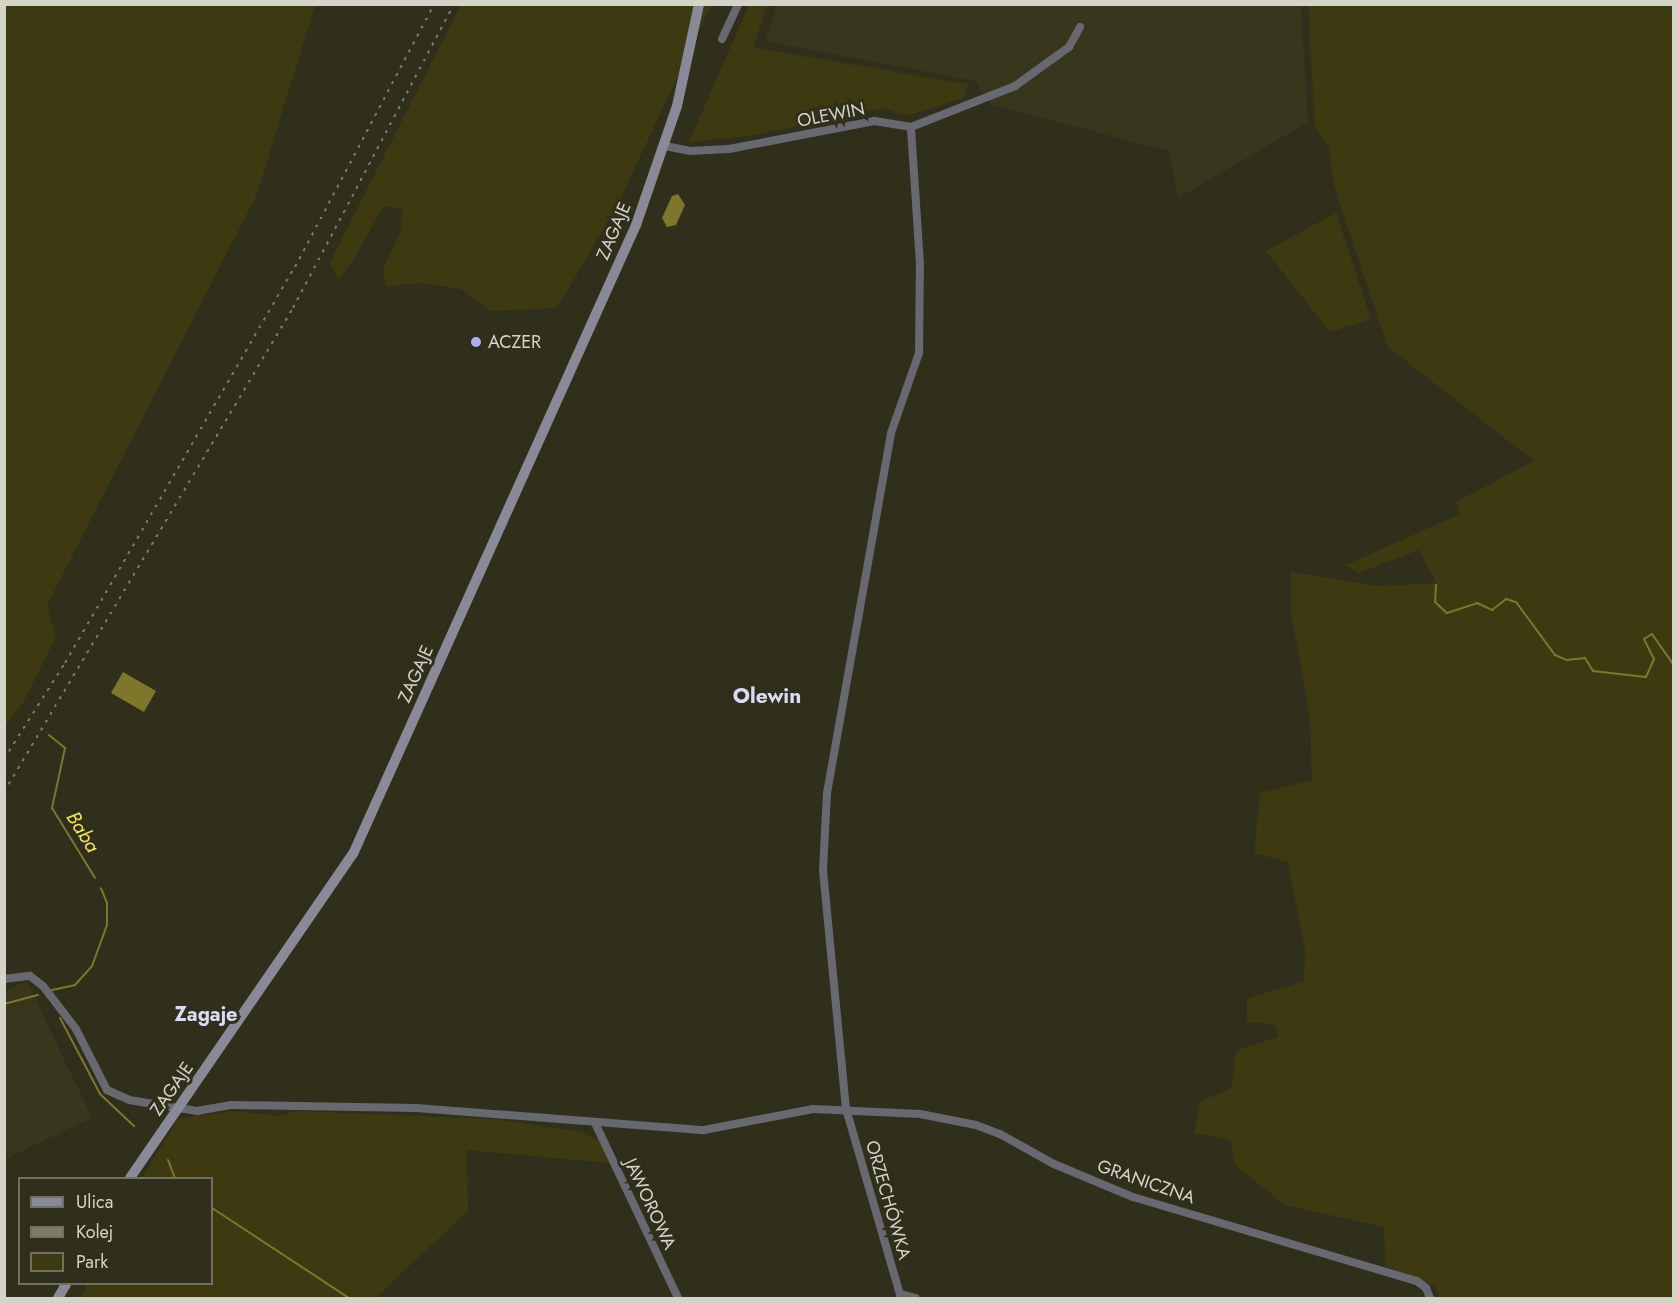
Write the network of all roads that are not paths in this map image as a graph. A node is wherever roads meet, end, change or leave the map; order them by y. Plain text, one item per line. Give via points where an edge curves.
1 (699, 4) edge
2 (738, 4) edge
3 (1080, 27) dead end
4 (722, 39) dead end
5 (911, 127) junction
6 (665, 146) junction
7 (4, 979) edge
8 (177, 1109) junction
9 (846, 1109) junction
10 (596, 1123) junction
11 (131, 1177) edge
12 (65, 1285) edge
13 (901, 1296) edge
14 (58, 1299) edge
15 (678, 1299) edge
16 (916, 1299) edge
17 (1430, 1299) edge

1 - 6 main road, ZAGAJE
2 - 4 street
3 - 5 street via 1069,46 1015,86
5 - 6 street, OLEWIN via 874,121 729,149 690,151
5 - 9 street, ORZECHÓWKA via 920,264 919,353 891,433 825,815 823,873
6 - 8 main road, ZAGAJE via 636,225 352,854
7 - 8 street, GRANICZNA via 30,976 43,986 81,1036 107,1090 129,1100
8 - 10 street, GRANICZNA via 197,1111 231,1105 416,1108
8 - 11 main road, ZAGAJE
9 - 10 street, GRANICZNA via 795,1110 704,1130
9 - 13 street, ORZECHÓWKA
9 - 17 street, GRANICZNA via 920,1114 976,1125 1133,1197 1417,1281 1426,1288
10 - 15 street, JAWOROWA
12 - 14 main road
13 - 16 street

